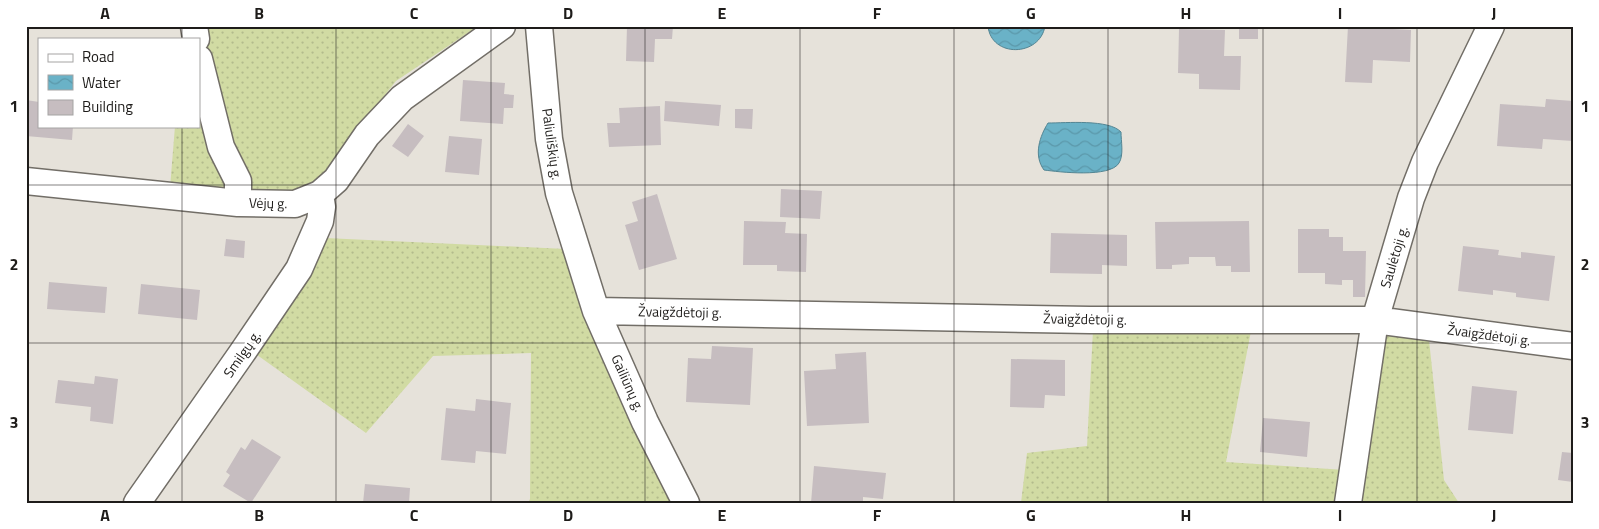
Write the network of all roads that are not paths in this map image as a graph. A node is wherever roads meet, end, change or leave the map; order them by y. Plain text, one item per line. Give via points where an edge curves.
1 (502, 26) edge
2 (540, 26) edge
3 (1491, 26) edge
4 (200, 63) edge
5 (26, 181) edge
6 (320, 194) junction
7 (238, 203) junction
8 (580, 258) joint
9 (596, 311) junction
10 (1375, 320) junction
11 (1573, 346) edge
12 (137, 503) edge
13 (686, 503) edge
14 (1348, 503) edge

1 - 6 street, Vėjų g. via 402,98 367,135 336,180
2 - 8 street, Paliuliškių g. via 549,139 559,193
3 - 10 street, Saulėtoji g. via 1425,162
4 - 7 street via 221,147 238,181
5 - 7 street, Vėjų g.
6 - 7 street, Vėjų g. via 295,204
6 - 12 street, Smilgų g. via 320,221 299,269
8 - 9 street, Gailiūnų g.
9 - 10 street, Žvaigždėtoji g. via 1090,320
9 - 13 street, Gailiūnų g. via 645,422
10 - 11 street, Žvaigždėtoji g.
10 - 14 street, Saulėtoji g.

